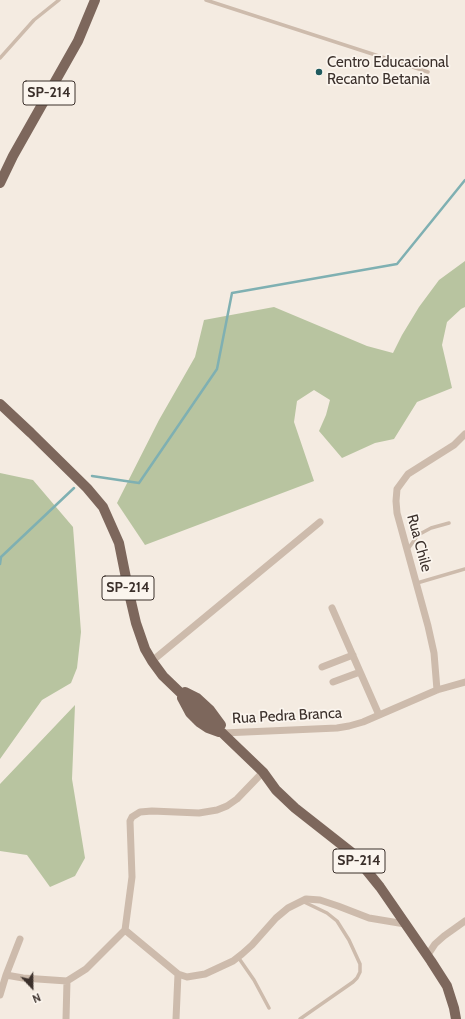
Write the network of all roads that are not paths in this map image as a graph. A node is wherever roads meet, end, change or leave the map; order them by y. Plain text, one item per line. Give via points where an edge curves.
1 (59, 0) edge
2 (206, 0) edge
3 (94, 1) edge
4 (0, 58) edge
5 (428, 72) dead end
6 (0, 183) edge
7 (0, 404) edge
8 (465, 434) edge
9 (320, 522) dead end
10 (449, 523) dead end
11 (407, 550) junction
12 (465, 569) edge
13 (416, 584) junction
14 (332, 608) dead end
15 (353, 656) junction
16 (152, 661) junction
17 (322, 667) dead end
18 (360, 672) junction
19 (333, 682) dead end
20 (465, 682) edge
21 (173, 686) junction
22 (437, 690) junction
23 (379, 715) junction
24 (223, 733) junction
25 (263, 772) junction
26 (301, 901) junction
27 (465, 921) edge
28 (405, 924) junction
29 (125, 930) junction
30 (20, 939) dead end
31 (427, 956) junction
32 (238, 958) junction
33 (178, 974) junction
34 (6, 975) junction
35 (68, 981) junction
36 (0, 996) edge
37 (269, 1008) dead end
38 (306, 1017) edge
39 (66, 1019) edge
40 (176, 1019) edge
41 (300, 1019) edge
42 (456, 1019) edge

1 - 4 lane via 34,20
2 - 5 lane
3 - 6 main road, SP-214 via 78,41
7 - 16 main road, SP-214 via 87,488 103,507 119,543 136,623 144,649
8 - 11 street, Rua Chile via 454,445 408,474 397,489 397,513
9 - 16 street
10 - 11 lane via 418,535
11 - 13 street, Rua Chile
12 - 13 lane
13 - 22 street, Rua Chile via 434,653
14 - 15 street
15 - 17 street
15 - 18 street
16 - 21 main road, SP-214
18 - 19 street
18 - 23 street
20 - 22 street, Rua Pedra Branca
21 - 24 main road via 190,713 199,722
21 - 24 main road via 197,698 210,710 222,727
22 - 23 street, Rua Pedra Branca
23 - 24 street, Rua Pedra Branca via 364,722 336,728
24 - 25 main road, SP-214
25 - 28 main road, SP-214 via 276,790 295,808 351,852 380,887
25 - 29 street via 237,799 217,810 199,813 152,811 140,812 132,817 132,876
26 - 28 street via 320,900 369,918
26 - 32 street via 276,918
26 - 38 lane via 327,913 337,921 360,964 360,972 353,982
27 - 31 street via 435,944
28 - 31 main road, SP-214
29 - 33 street
29 - 35 street via 86,969
30 - 34 street
31 - 42 main road, SP-214 via 447,986
32 - 33 street via 195,977
32 - 37 lane via 254,980
33 - 40 street
34 - 35 street
34 - 36 street
35 - 39 street
38 - 41 lane

